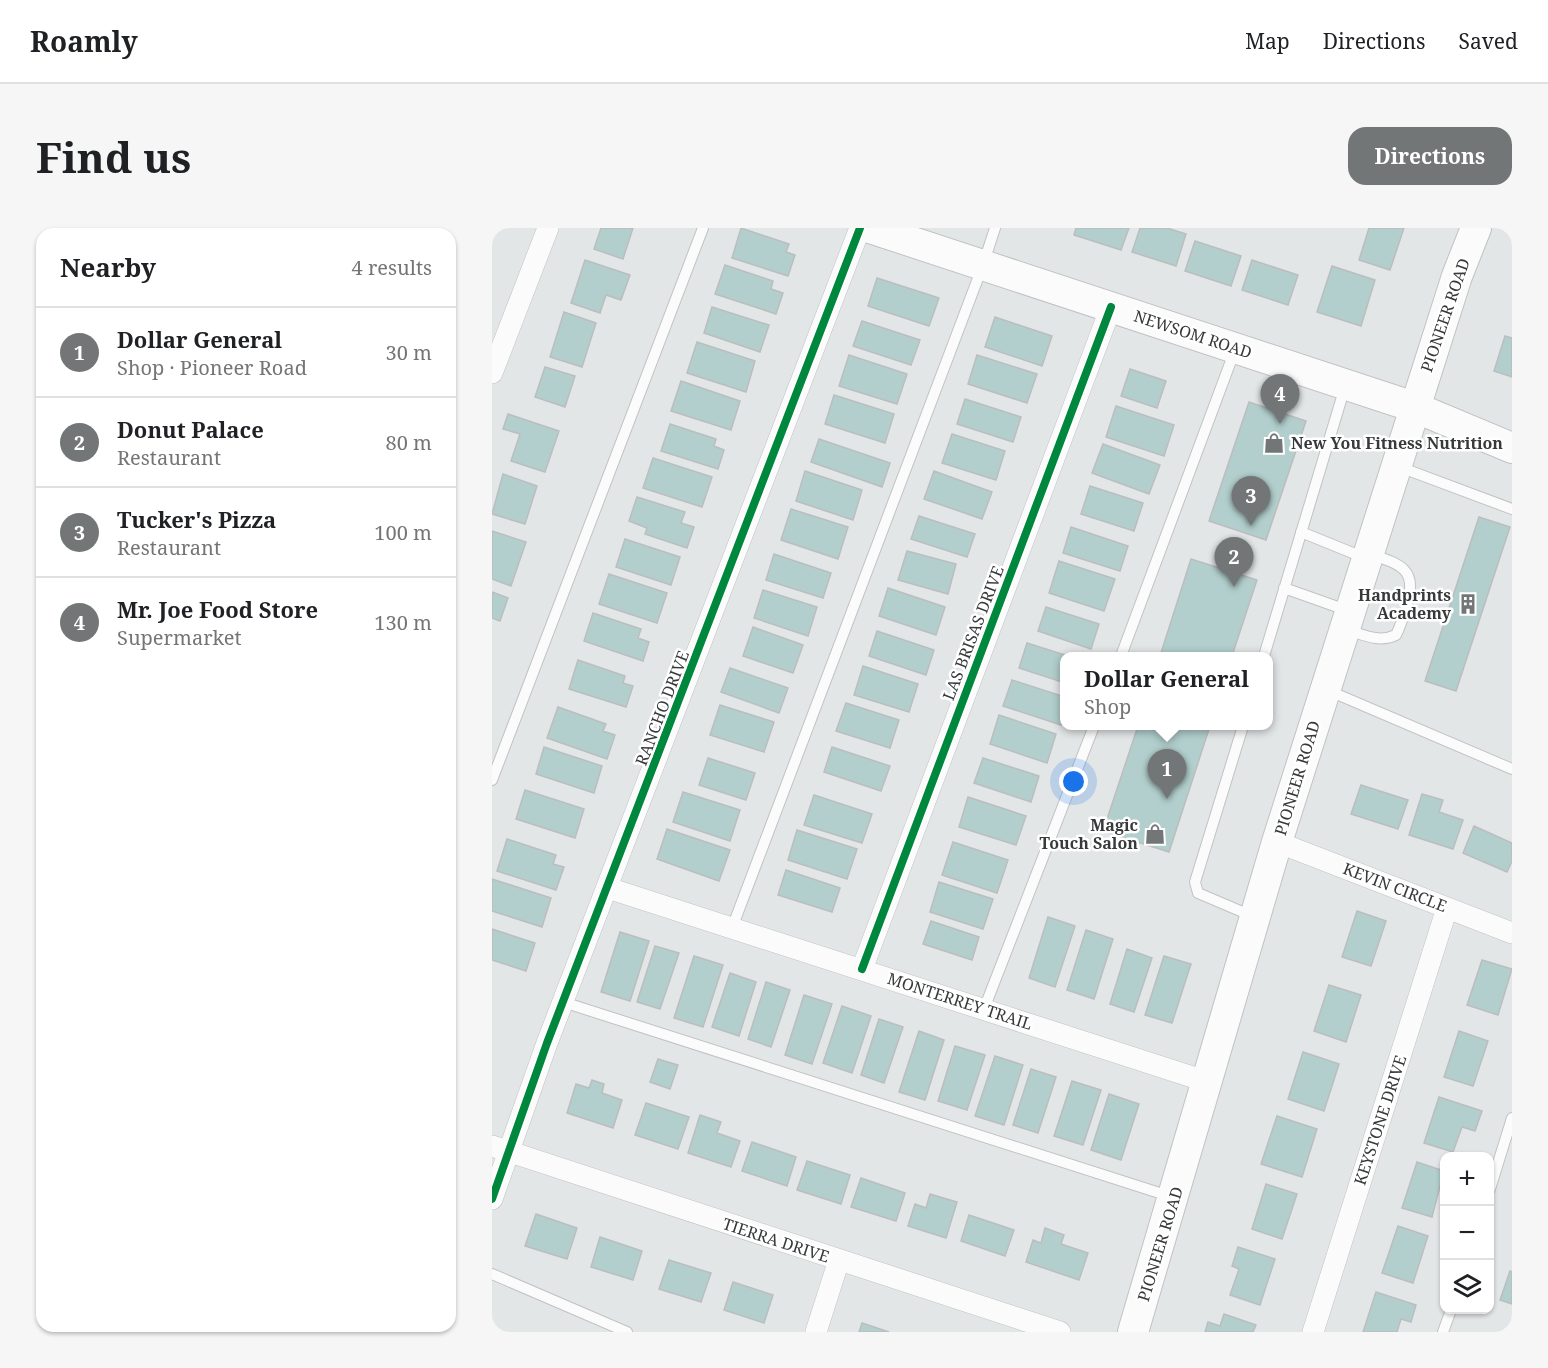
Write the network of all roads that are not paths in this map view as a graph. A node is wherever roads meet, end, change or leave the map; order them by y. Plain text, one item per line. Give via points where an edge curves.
1 (548, 228) edge
2 (703, 228) edge
3 (860, 228) edge
4 (870, 228) edge
5 (995, 228) edge
6 (1476, 228) edge
7 (983, 265) junction
8 (1111, 307) junction
9 (1236, 348) junction
10 (492, 374) edge
11 (1346, 384) junction
12 (1414, 407) junction
13 (1512, 448) edge
14 (1396, 466) junction
15 (1512, 509) edge
16 (1301, 532) junction
17 (1367, 556) junction
18 (1284, 588) junction
19 (1347, 620) junction
20 (1123, 652) edge
21 (1265, 652) edge
22 (1325, 689) junction
23 (1092, 730) edge
24 (1242, 730) edge
25 (1512, 769) edge
26 (492, 780) edge
27 (1277, 842) junction
28 (608, 888) junction
29 (1447, 908) junction
30 (1256, 917) junction
31 (732, 928) junction
32 (1512, 933) edge
33 (862, 969) junction
34 (563, 1002) junction
35 (984, 1009) junction
36 (1208, 1082) junction
37 (1512, 1119) edge
38 (501, 1149) edge
39 (1494, 1176) edge
40 (1174, 1198) junction
41 (492, 1199) edge
42 (839, 1260) junction
43 (492, 1274) edge
44 (1450, 1314) edge
45 (627, 1332) edge
46 (816, 1332) edge
47 (1060, 1332) edge
48 (1133, 1332) edge
49 (1313, 1332) edge
50 (1443, 1332) edge

1 - 10 street
2 - 26 lane
3 - 28 street, RANCHO DRIVE
4 - 7 main road, NEWSOM ROAD
5 - 7 lane
6 - 12 main road, PIONEER ROAD via 1456,276
7 - 8 main road, NEWSOM ROAD
7 - 31 lane
8 - 9 main road, NEWSOM ROAD
8 - 33 street, LAS BRISAS DRIVE
9 - 11 main road, NEWSOM ROAD
9 - 20 lane
11 - 12 main road, NEWSOM ROAD
11 - 16 lane
12 - 13 main road, NEWSOM ROAD
12 - 14 main road, PIONEER ROAD
14 - 15 lane
14 - 17 main road, PIONEER ROAD
16 - 17 lane
16 - 18 lane
17 - 19 main road, PIONEER ROAD
17 - 19 lane via 1399,565 1410,577 1412,588 1400,627 1395,635 1382,639
18 - 19 lane
18 - 21 lane
19 - 22 main road, PIONEER ROAD
22 - 25 lane
22 - 27 main road, PIONEER ROAD
23 - 35 lane
24 - 30 lane via 1195,882 1198,893
27 - 29 street, KEVIN CIRCLE
27 - 30 main road, PIONEER ROAD
28 - 31 street, MONTERREY TRAIL
28 - 34 street, RANCHO DRIVE
29 - 32 street, KEVIN CIRCLE
29 - 49 street, KEYSTONE DRIVE
30 - 36 main road, PIONEER ROAD
31 - 33 street, MONTERREY TRAIL
33 - 35 street, MONTERREY TRAIL
34 - 38 street, RANCHO DRIVE
34 - 40 lane
35 - 36 street, MONTERREY TRAIL
36 - 40 main road, PIONEER ROAD
37 - 39 lane
38 - 41 street, RANCHO DRIVE
38 - 42 street, TIERRA DRIVE
40 - 48 main road, PIONEER ROAD
42 - 46 street
42 - 47 street, TIERRA DRIVE
43 - 45 lane
44 - 50 lane

